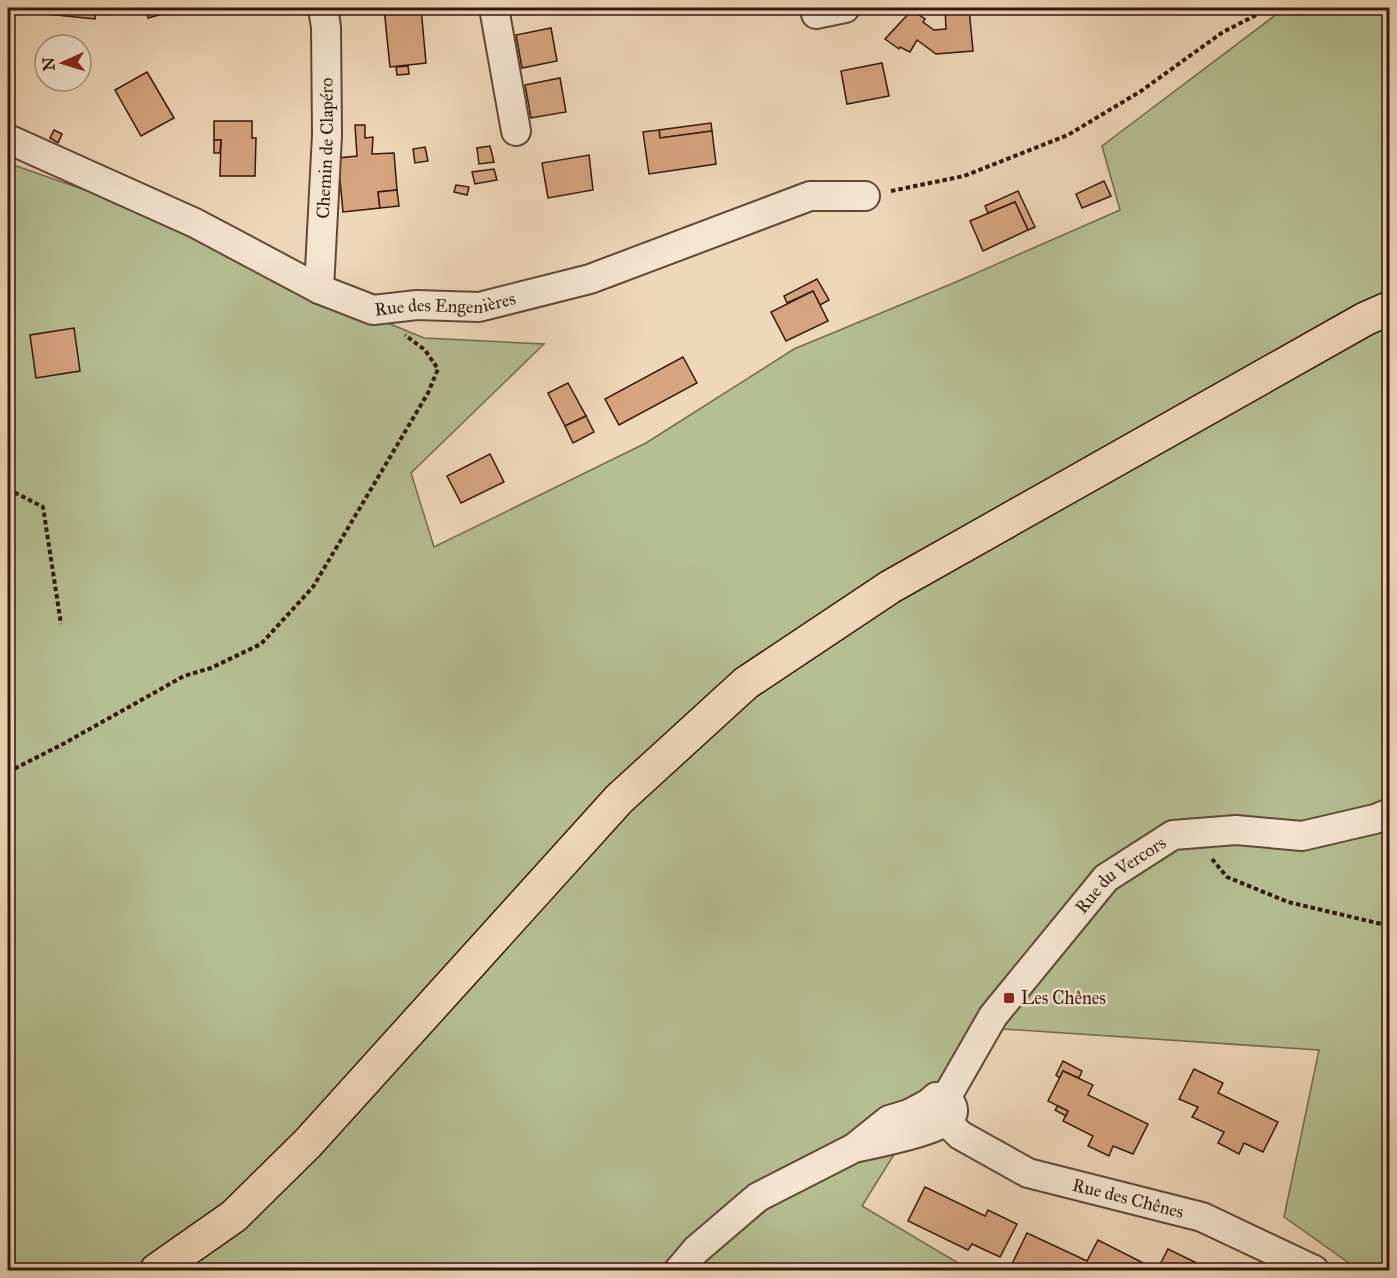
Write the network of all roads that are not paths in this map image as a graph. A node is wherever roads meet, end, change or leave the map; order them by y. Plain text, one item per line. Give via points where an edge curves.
1 (323, 8) edge
2 (494, 8) edge
3 (845, 8) edge
4 (816, 14) dead end
5 (516, 131) dead end
6 (8, 139) edge
7 (866, 196) road end
8 (319, 289) junction
9 (1389, 308) edge
10 (1389, 813) edge
11 (940, 1112) junction
12 (157, 1270) edge
13 (679, 1270) edge
14 (1314, 1270) edge

1 - 8 street, Chemin de Clapéro via 327,135
2 - 5 street
3 - 4 street
6 - 8 street, Rue des Engenières via 195,223
7 - 8 street, Rue des Engenières via 810,195 590,279 479,307 417,305 374,310
9 - 12 main road via 890,587 746,683 619,799 308,1143 234,1216
10 - 11 street, Rue du Vercors via 1302,836 1236,830 1173,835 1106,878 993,1016
11 - 13 street via 911,1135 854,1148 758,1197 696,1250
11 - 14 street, Rue des Chênes via 960,1135 1028,1173 1202,1217

